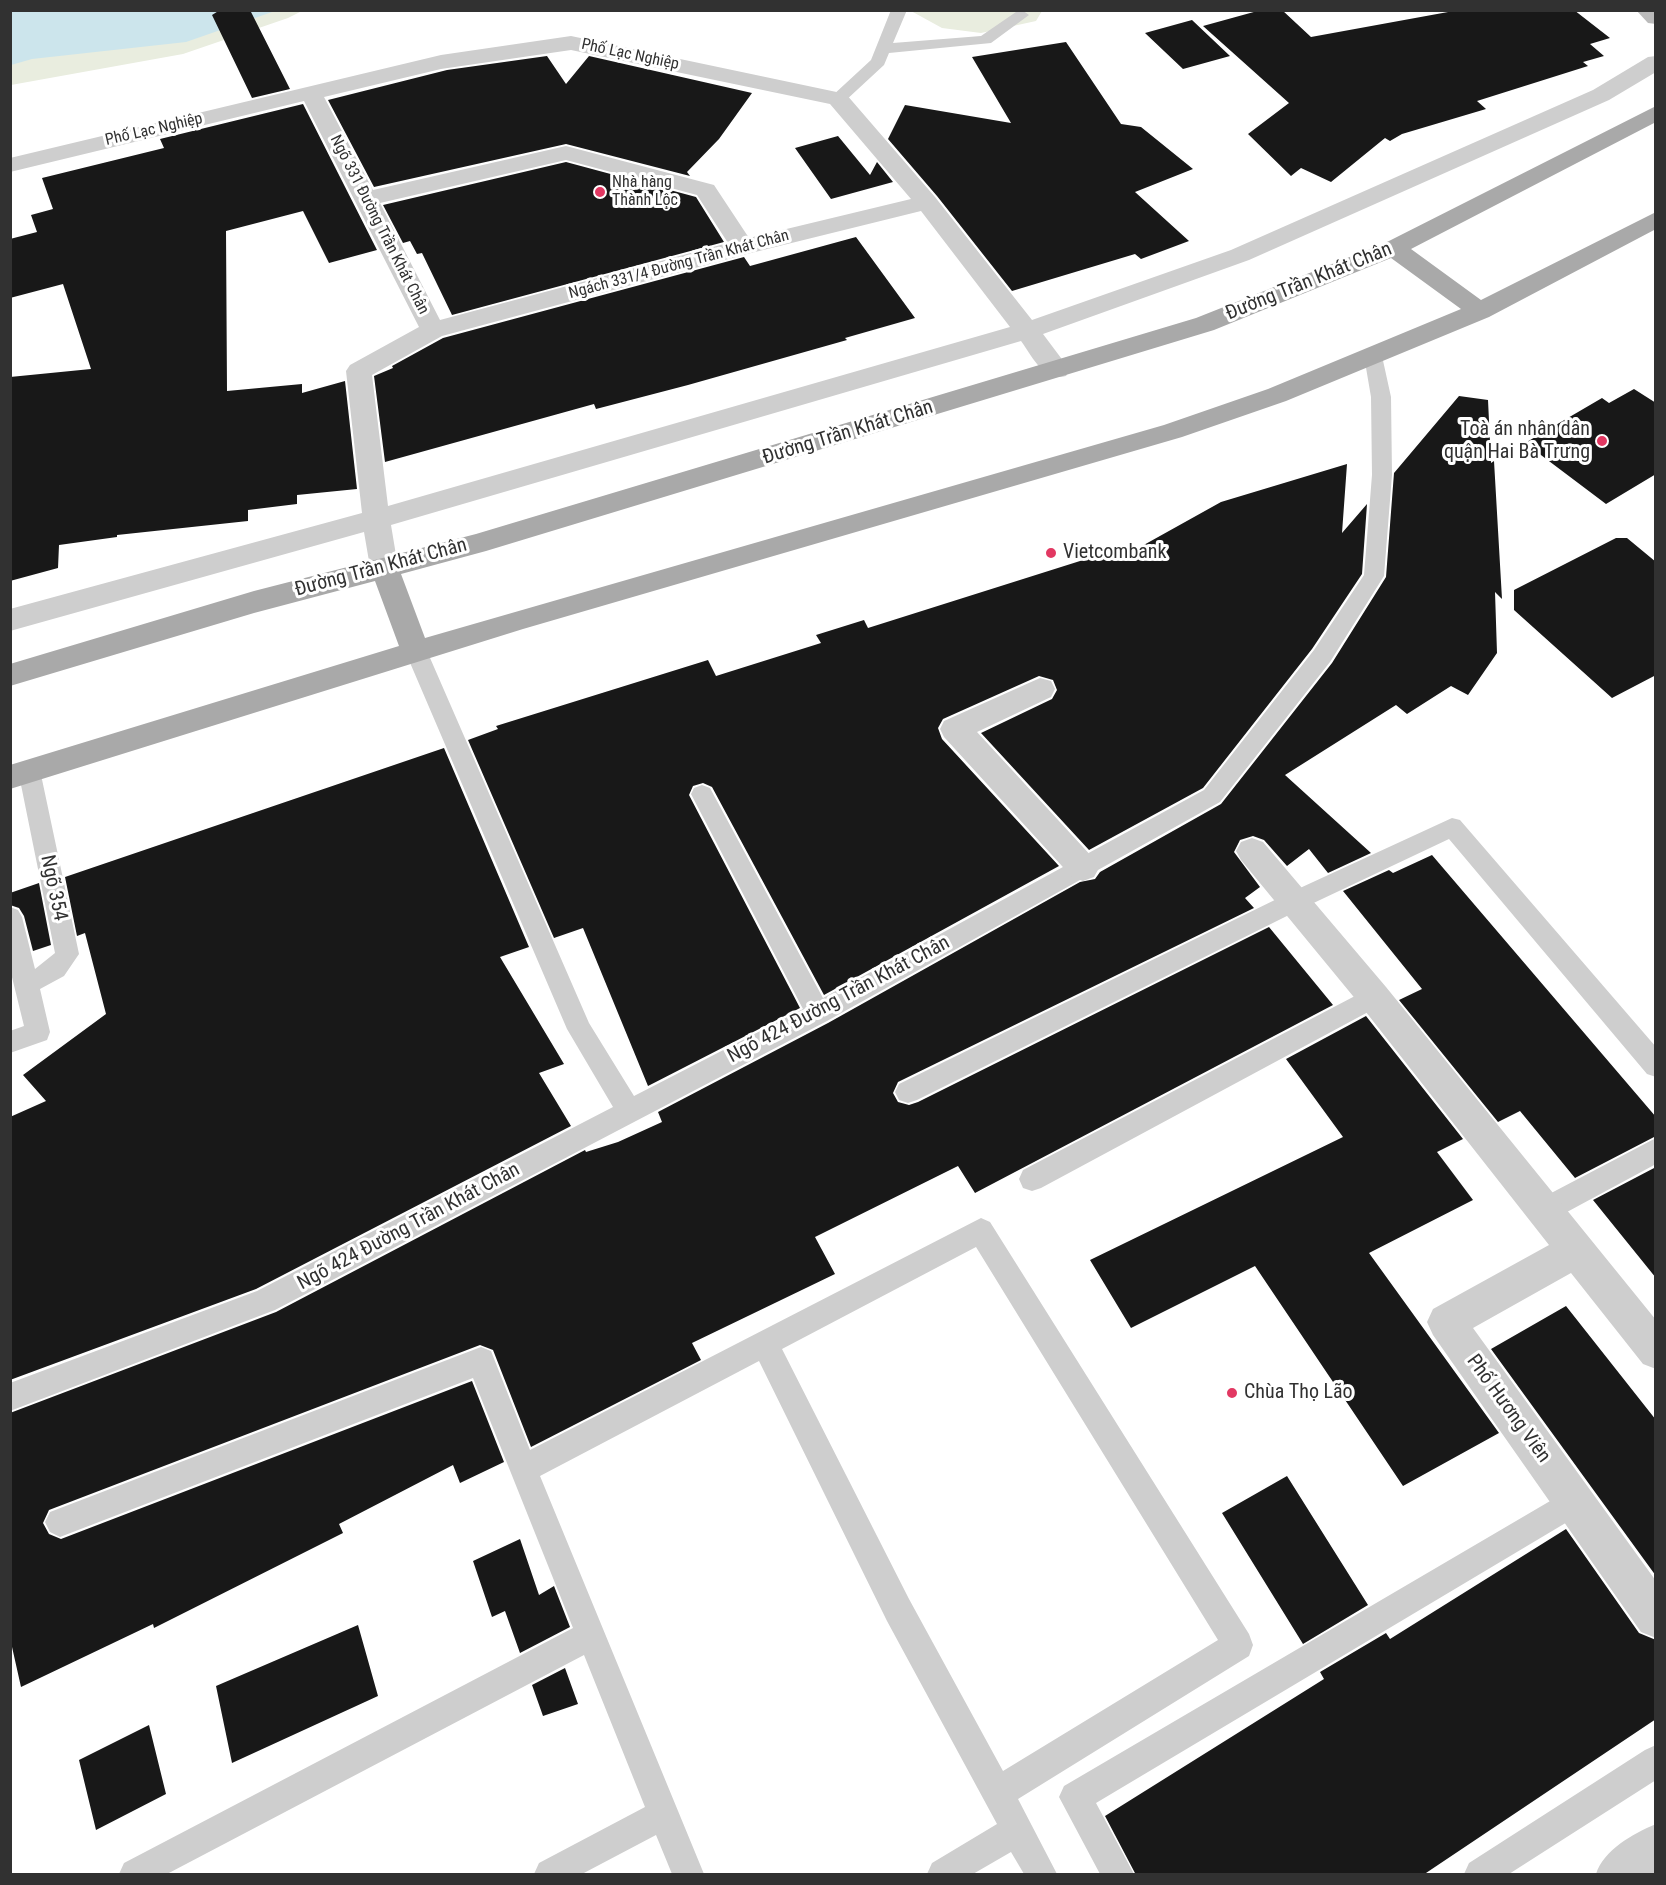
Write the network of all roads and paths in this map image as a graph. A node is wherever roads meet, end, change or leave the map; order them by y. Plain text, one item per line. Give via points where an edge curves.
1 (899, 10) edge
2 (1646, 10) edge
3 (1021, 15) dead end
4 (1656, 18) edge
5 (883, 49) junction
6 (1656, 62) edge
7 (311, 93) junction
8 (838, 99) junction
9 (1656, 113) edge
10 (10, 165) edge
11 (366, 199) junction
12 (927, 202) junction
13 (1656, 219) edge
14 (743, 247) junction
15 (1394, 248) junction
16 (1480, 311) junction
17 (433, 330) junction
18 (1026, 331) junction
19 (1373, 356) junction
20 (1057, 370) junction
21 (376, 519) junction
22 (384, 567) junction
23 (10, 620) edge
24 (416, 651) junction
25 (10, 675) edge
26 (1040, 689) dead end
27 (20, 773) edge
28 (702, 794) dead end
29 (1252, 851) dead end
30 (1083, 868) junction
31 (1295, 901) junction
32 (10, 917) edge
33 (27, 983) junction
34 (1374, 998) junction
35 (818, 1013) junction
36 (10, 1042) edge
37 (1656, 1066) edge
38 (908, 1092) dead end
39 (630, 1112) junction
40 (1656, 1150) edge
41 (1032, 1179) dead end
42 (1545, 1210) junction
43 (1576, 1250) junction
44 (765, 1343) junction
45 (1656, 1351) edge
46 (10, 1397) edge
47 (523, 1469) junction
48 (1574, 1502) junction
49 (60, 1522) dead end
50 (1656, 1617) edge
51 (591, 1635) junction
52 (1656, 1761) edge
53 (997, 1793) junction
54 (664, 1814) junction
55 (1017, 1830) junction
56 (1656, 1845) edge
57 (135, 1875) edge
58 (550, 1875) edge
59 (688, 1875) edge
60 (942, 1875) edge
61 (1041, 1875) edge
62 (1118, 1875) edge
63 (1480, 1875) edge
64 (1618, 1875) edge

1 - 5 lane
2 - 4 street
3 - 5 lane via 986,40
5 - 8 lane via 878,62
6 - 18 street via 1601,95 1240,255
7 - 8 street, Phố Lạc Nghiệp via 441,62 571,43
7 - 10 street, Phố Lạc Nghiệp
7 - 11 street, Ngõ 331 Đường Trần Khát Chân
8 - 12 street
9 - 15 main road, Đường Trần Khát Chân
11 - 14 street via 566,153 706,190
11 - 17 street, Ngõ 331 Đường Trần Khát Chân
12 - 14 street, Ngách 331/4 Đường Trần Khát Chân
12 - 18 street
13 - 16 main road
14 - 17 street, Ngách 331/4 Đường Trần Khát Chân
15 - 16 main road
15 - 20 main road, Đường Trần Khát Chân via 1205,324
16 - 19 main road
17 - 21 street, Ngõ 331 Đường Trần Khát Chân via 359,371
18 - 20 street
18 - 21 street
19 - 24 main road via 1173,431
19 - 30 lane, Ngõ 424 Đường Trần Khát Chân via 1381,397 1382,475 1374,576 1322,656 1212,796
20 - 22 main road, Đường Trần Khát Chân via 487,540
21 - 22 street, Ngõ 331 Đường Trần Khát Chân
21 - 23 street
22 - 24 main road
22 - 25 main road, Đường Trần Khát Chân
24 - 27 main road
24 - 39 lane via 579,1029
26 - 30 street via 955,729
27 - 33 lane, Ngõ 354 via 67,954 47,975
28 - 35 lane
29 - 31 street
30 - 35 lane, Ngõ 424 Đường Trần Khát Chân
31 - 34 street
31 - 37 lane via 1452,827
31 - 38 lane
32 - 33 lane
33 - 36 lane via 38,1032
34 - 41 lane
34 - 42 street
35 - 39 lane, Ngõ 424 Đường Trần Khát Chân
39 - 46 lane, Ngõ 424 Đường Trần Khát Chân via 265,1301
40 - 42 lane
42 - 43 street
43 - 45 street
43 - 48 street, Phố Hương Viên via 1446,1322
44 - 47 lane
44 - 53 lane via 898,1610
44 - 53 lane via 981,1231 1238,1645
47 - 49 lane via 481,1361
47 - 51 lane
48 - 50 street, Phố Hương Viên
48 - 62 lane via 1075,1797
51 - 54 lane
51 - 57 lane
52 - 63 lane
53 - 55 lane
54 - 58 lane
54 - 59 lane
55 - 60 lane
55 - 61 lane
56 - 64 street

